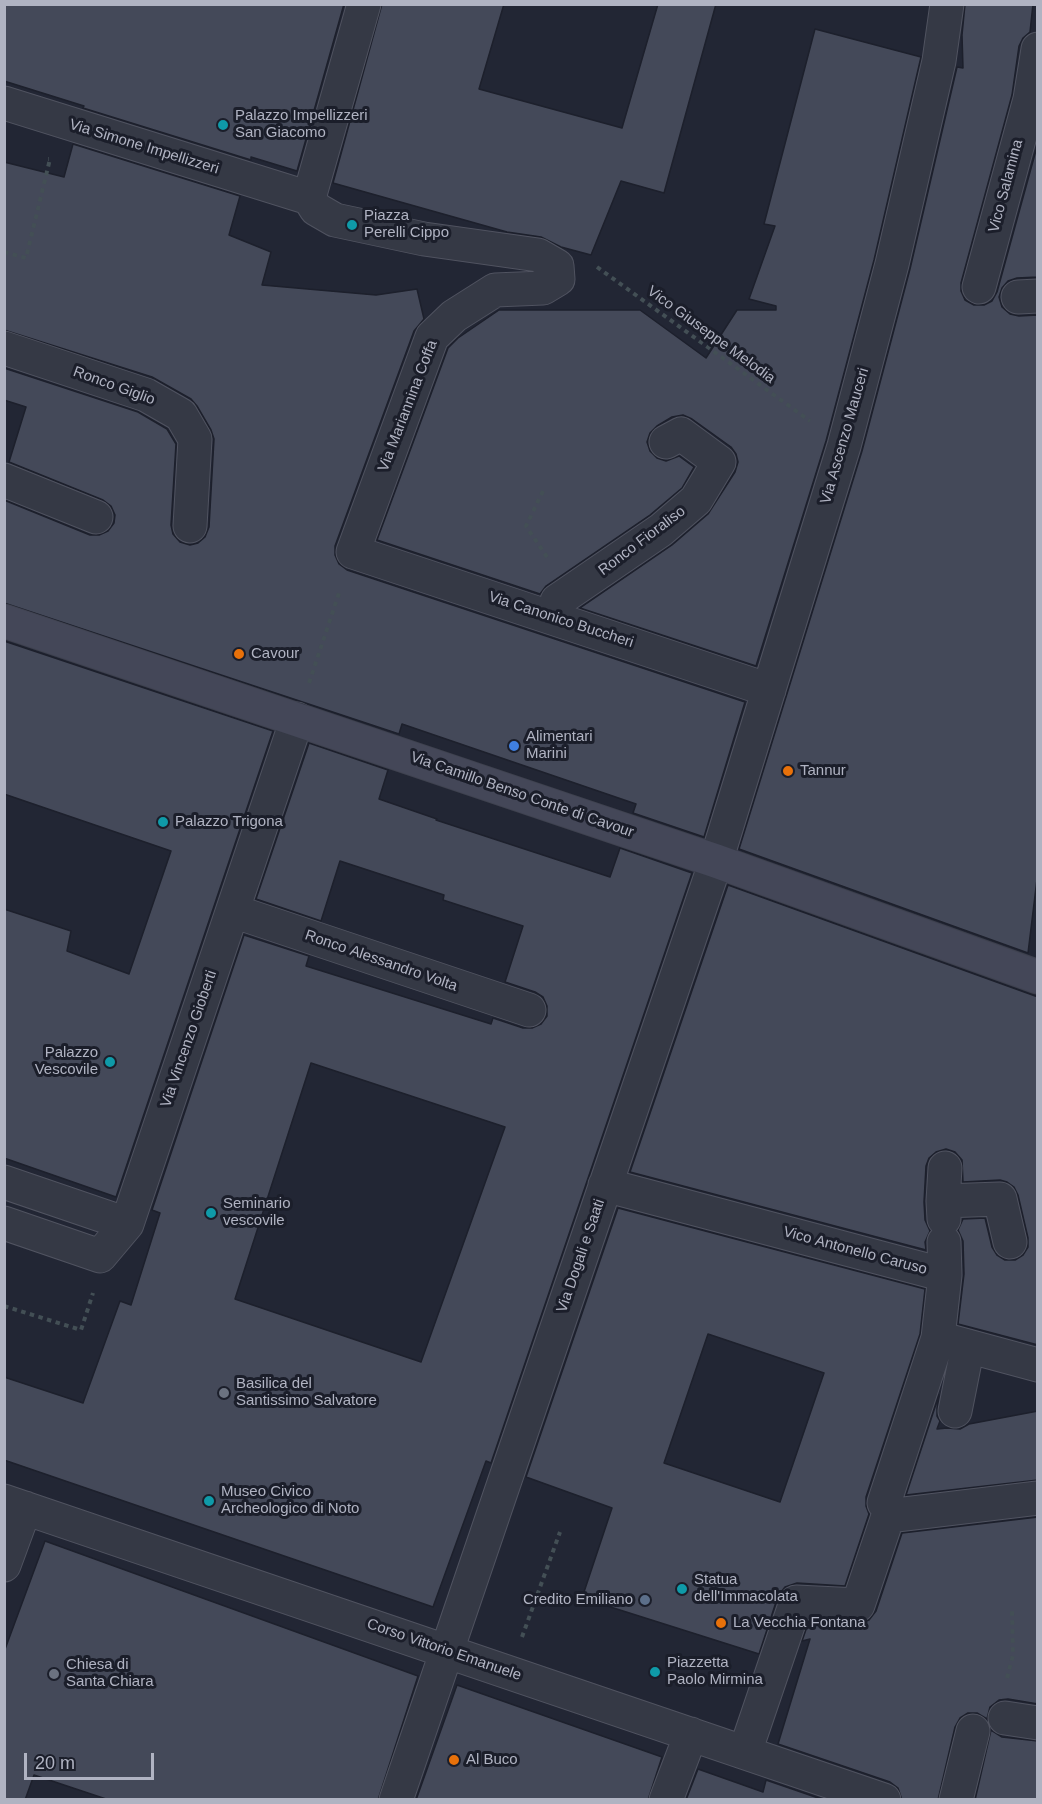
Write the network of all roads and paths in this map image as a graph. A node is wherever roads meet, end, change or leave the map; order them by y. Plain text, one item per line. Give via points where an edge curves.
1 (364, 4) edge
2 (947, 4) edge
3 (1038, 49) edge
4 (4, 103) edge
5 (38, 156) dead end
6 (303, 188) junction
7 (4, 252) edge
8 (557, 266) junction
9 (979, 287) dead end
10 (4, 348) edge
11 (666, 442) dead end
12 (844, 446) junction
13 (4, 480) edge
14 (543, 491) dead end
15 (96, 517) dead end
16 (190, 526) dead end
17 (353, 552) junction
18 (565, 597) joint
19 (4, 621) edge
20 (769, 690) junction
21 (297, 719) junction
22 (716, 861) junction
23 (233, 911) junction
24 (1038, 971) edge
25 (1037, 977) edge
26 (529, 1011) dead end
27 (945, 1167) dead end
28 (4, 1182) edge
29 (605, 1185) junction
30 (944, 1221) junction
31 (4, 1223) edge
32 (126, 1224) junction
33 (1010, 1242) dead end
34 (945, 1275) junction
35 (94, 1292) dead end
36 (4, 1306) edge
37 (953, 1342) junction
38 (1038, 1365) edge
39 (955, 1411) dead end
40 (1038, 1498) edge
41 (884, 1503) dead end
42 (15, 1505) edge
43 (560, 1532) dead end
44 (4, 1565) edge
45 (1012, 1611) dead end
46 (447, 1651) junction
47 (509, 1672) junction
48 (1000, 1683) dead end
49 (1005, 1718) dead end
50 (1038, 1723) edge
51 (973, 1731) dead end
52 (691, 1734) junction
53 (745, 1752) junction
54 (838, 1793) edge
55 (396, 1800) edge
56 (666, 1800) edge
57 (884, 1800) edge
58 (956, 1800) edge

1 - 6 street
2 - 12 street, Via Ascenzo Mauceri via 939,61 892,264
3 - 9 street, Vico Salamina via 1030,99
4 - 6 street, Via Simone Impellizzeri
5 - 7 path via 50,159 26,258
6 - 8 street via 316,209 335,220 424,239 538,255
8 - 12 path, Vico Giuseppe Melodia via 591,263
8 - 17 street, Via Mariannina Coffa via 558,279 543,288 495,290 454,316 432,338
10 - 16 street, Ronco Giglio via 146,395 181,415 195,439
11 - 18 street, Ronco Fioraliso via 681,434 719,462 696,500 661,530
12 - 20 street, Via Ascenzo Mauceri
13 - 15 street
14 - 18 path via 526,526
17 - 20 street, Via Canonico Buccheri
17 - 21 path
19 - 21 street, Via Camillo Benso Conte di Cavour
20 - 22 street, Via Ascenzo Mauceri
21 - 22 street, Via Camillo Benso Conte di Cavour
21 - 23 street, Via Vincenzo Gioberti
22 - 25 street, Via Camillo Benso Conte di Cavour
22 - 29 street, Via Dogali e Saati
23 - 26 street, Ronco Alessandro Volta
23 - 32 street, Via Vincenzo Gioberti
24 - 25 street
27 - 30 street
28 - 32 street
29 - 34 street, Vico Antonello Caruso
29 - 46 street, Via Dogali e Saati
30 - 33 street via 1000,1199
30 - 34 street
31 - 32 street, Via Vincenzo Gioberti via 100,1256
34 - 37 street, Vico Antonello Caruso
35 - 36 path via 81,1330
37 - 38 street
37 - 39 street
37 - 41 street, Vico Antonello Caruso
40 - 53 street via 888,1516 858,1605 796,1602
42 - 44 street
42 - 46 street, Corso Vittorio Emanuele
43 - 47 path
45 - 48 path via 1013,1655 1006,1678
46 - 47 street, Corso Vittorio Emanuele
46 - 55 street, Via Dogali e Saati
47 - 52 street, Corso Vittorio Emanuele
49 - 50 street
51 - 58 street
52 - 53 street, Corso Vittorio Emanuele
52 - 56 street
53 - 54 street, Corso Vittorio Emanuele
54 - 57 street, Corso Vittorio Emanuele

